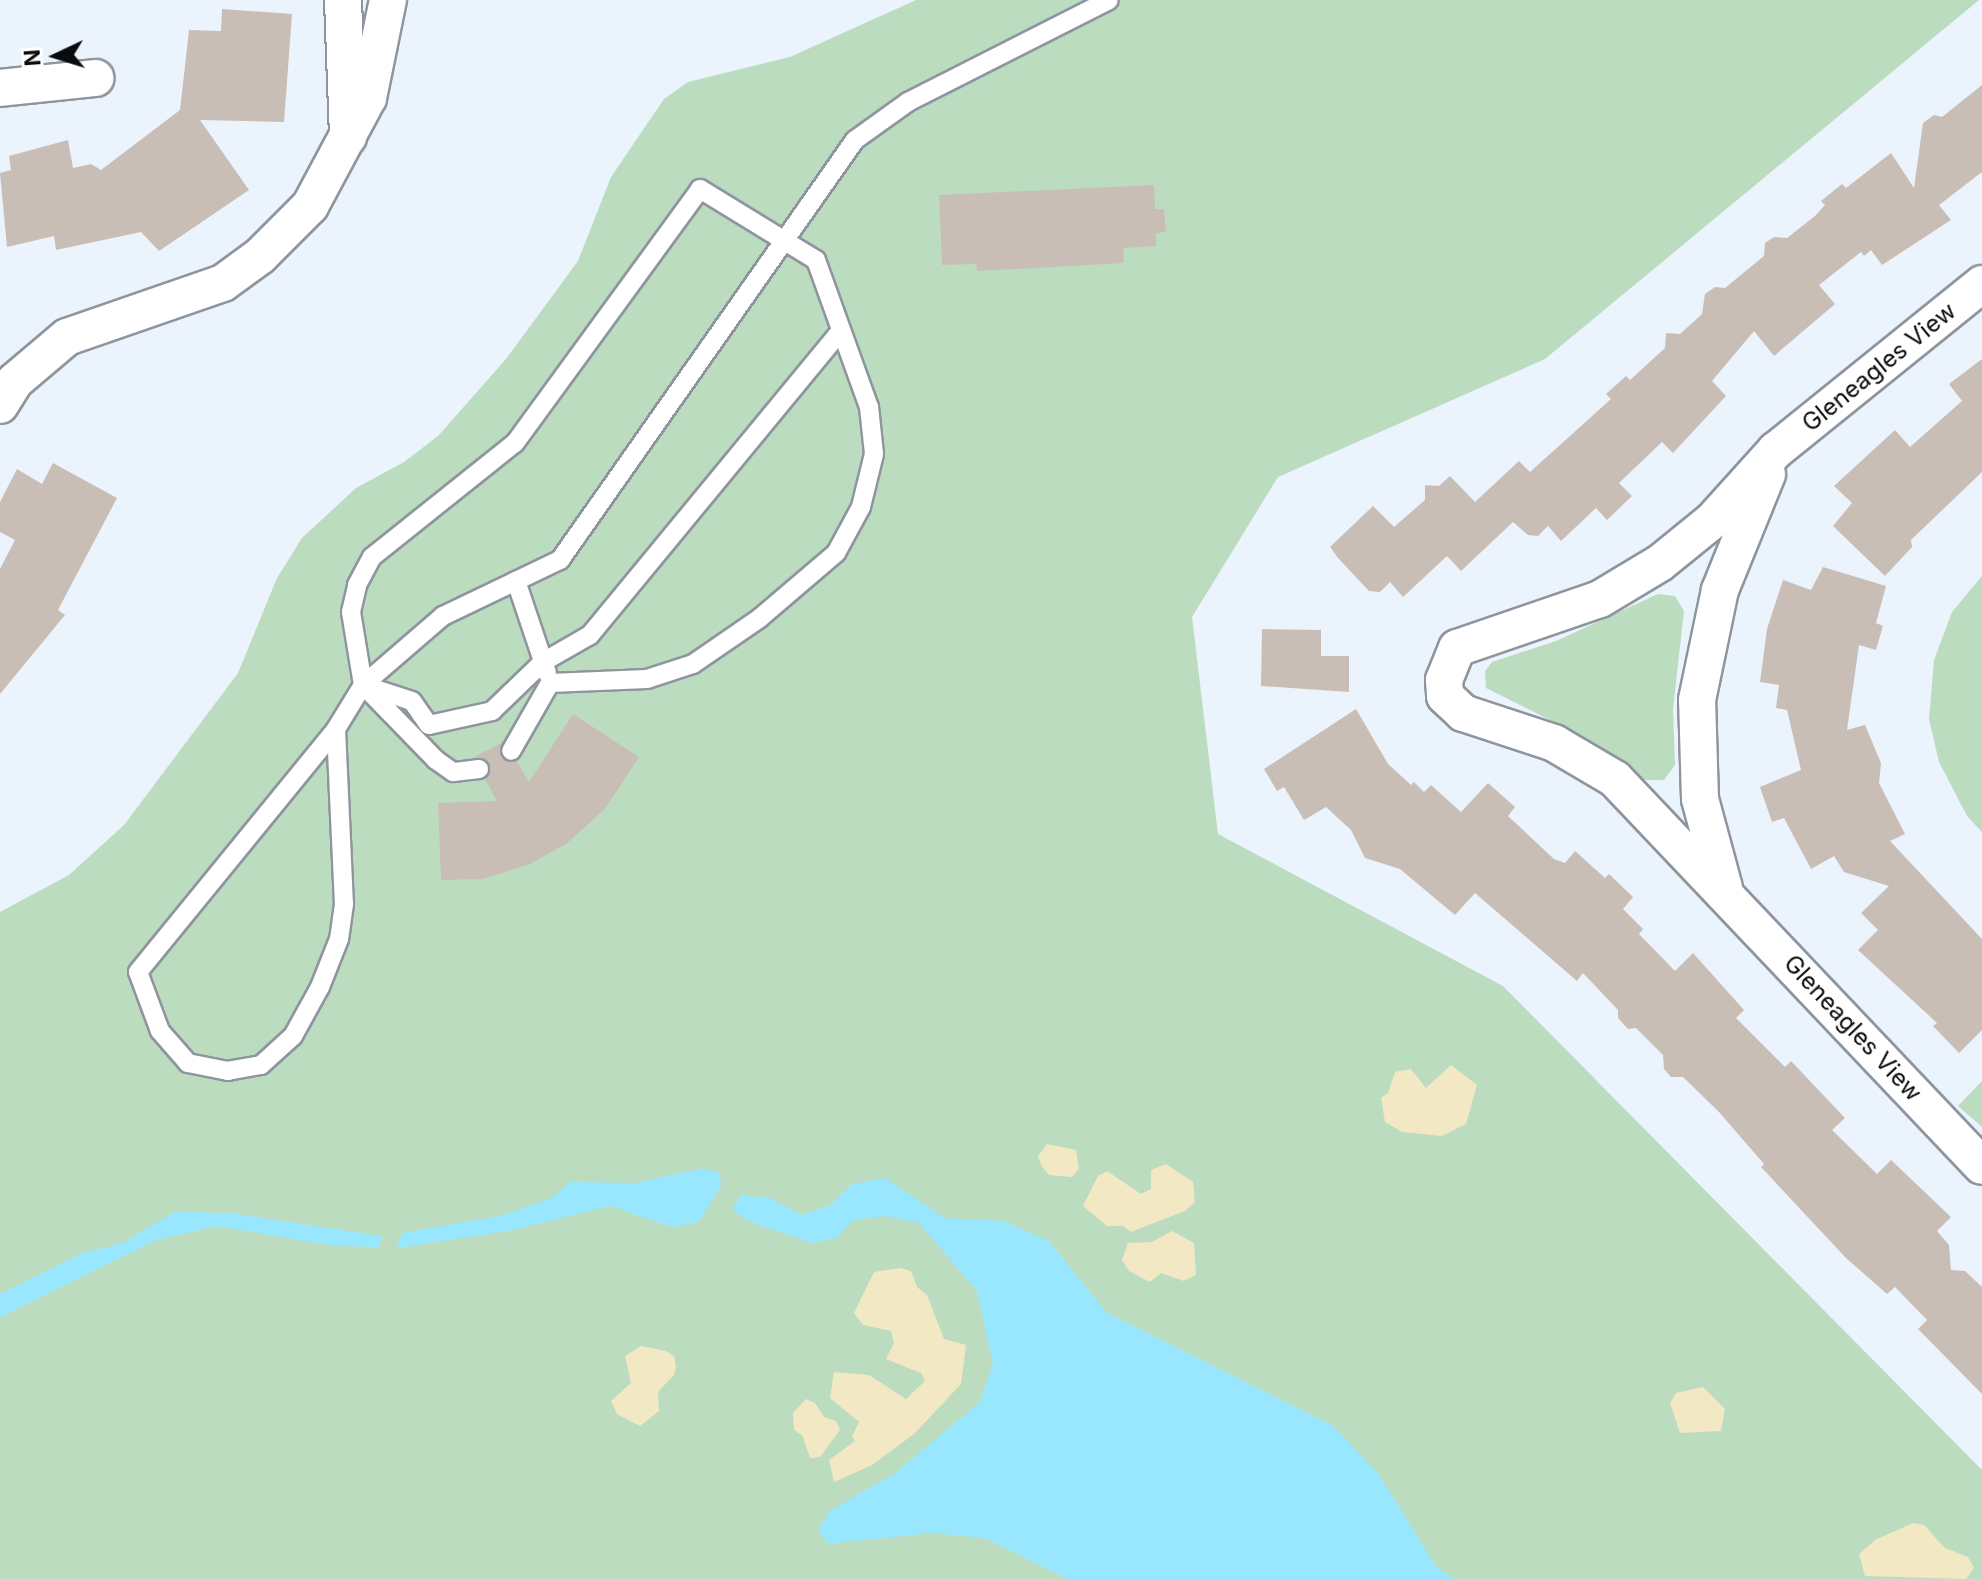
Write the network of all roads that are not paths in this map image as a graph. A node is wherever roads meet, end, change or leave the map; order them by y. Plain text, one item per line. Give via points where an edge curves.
1 (343, 0) edge
2 (388, 0) edge
3 (1109, 0) edge
4 (95, 78) dead end
5 (0, 88) edge
6 (348, 137) junction
7 (784, 240) junction
8 (1982, 284) edge
9 (841, 331) junction
10 (0, 405) edge
11 (1776, 450) junction
12 (516, 581) junction
13 (543, 662) junction
14 (550, 683) junction
15 (363, 685) junction
16 (336, 729) junction
17 (511, 751) dead end
18 (479, 769) dead end
19 (1724, 889) junction
20 (1982, 1166) edge

1 - 6 street
2 - 6 street via 377,70
3 - 7 lane via 908,102 855,140
4 - 5 street
6 - 10 street via 310,206 260,256 223,283 186,300 67,337 15,381
7 - 9 lane via 816,260
7 - 12 lane via 560,560
7 - 15 lane via 700,189 515,443 372,557 351,612
8 - 11 street, Gleneagles View
9 - 13 lane via 609,615 590,635
9 - 14 lane via 869,407 874,454 861,507 836,553 760,618 693,664 647,679
11 - 19 street, Gleneagles View via 1720,590 1697,700 1700,799
11 - 19 street, Gleneagles View via 1713,520 1660,563 1600,599 1457,648 1444,680 1445,696 1463,713 1554,743 1615,779
12 - 13 lane
12 - 15 lane via 443,616
13 - 14 lane
13 - 15 lane via 492,711 429,725 412,701
14 - 17 lane
15 - 16 lane
15 - 18 lane via 436,760 453,772
16 - 16 lane via 138,972 160,1031 188,1063 228,1071 261,1065 293,1036 320,987 339,939 344,904
19 - 20 street, Gleneagles View

